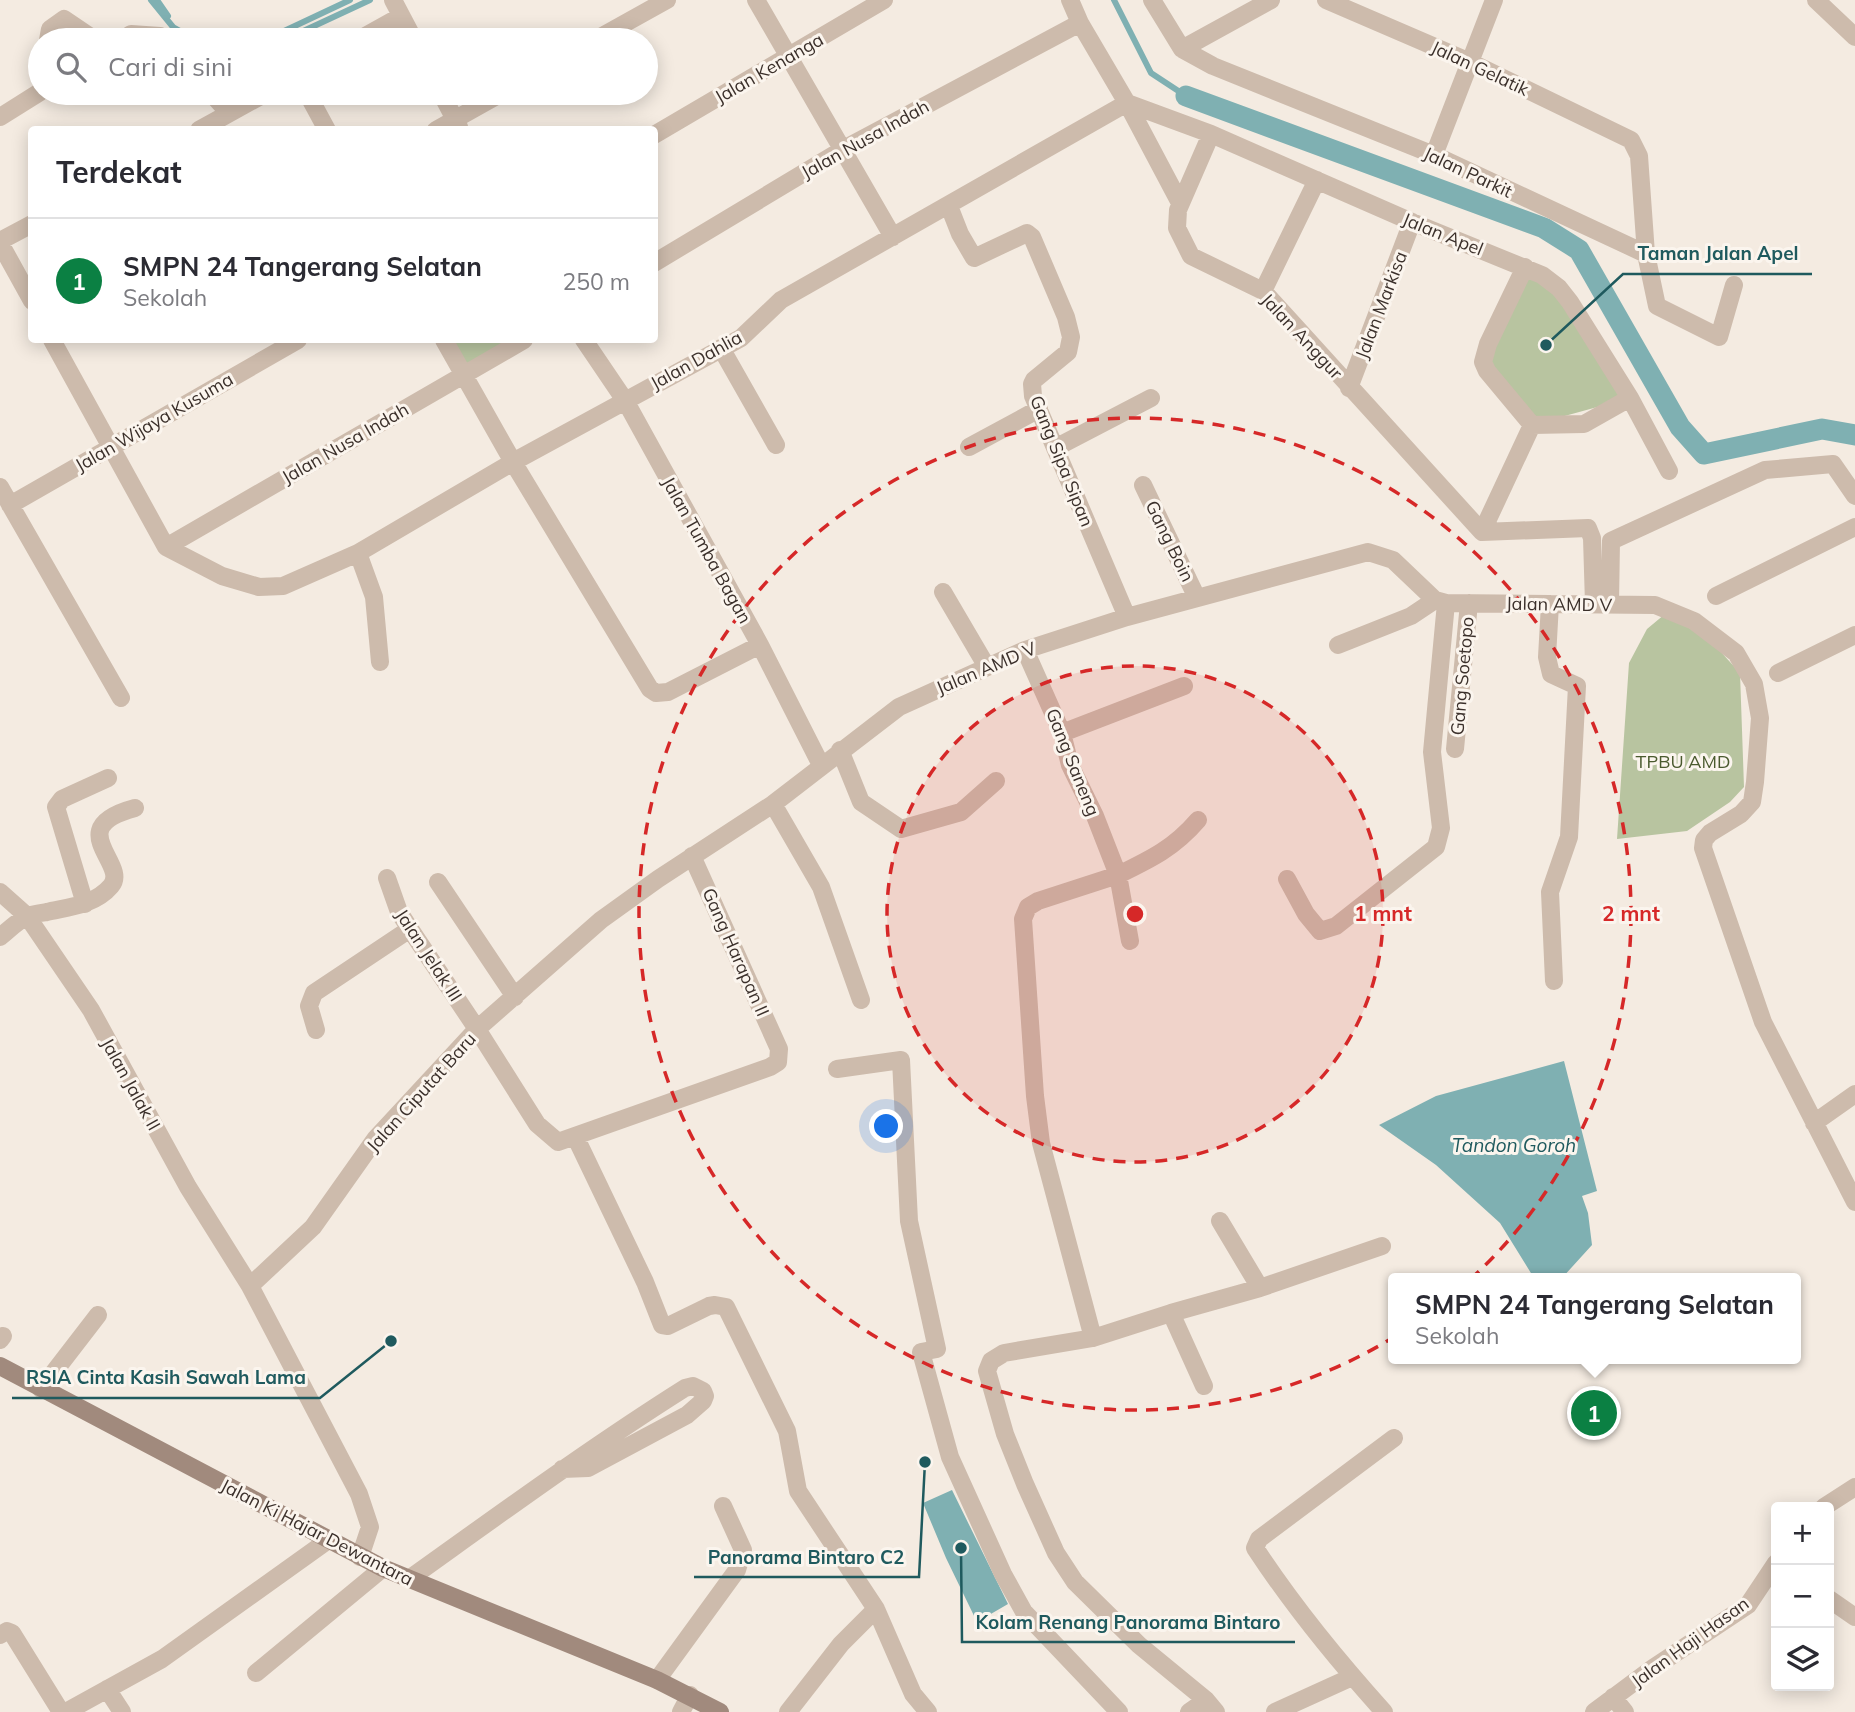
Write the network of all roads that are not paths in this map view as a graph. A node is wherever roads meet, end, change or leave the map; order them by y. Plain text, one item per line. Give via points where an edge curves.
1 (667, 0) edge
2 (756, 0) edge
3 (884, 0) edge
4 (1070, 0) edge
5 (1152, 0) edge
6 (1271, 0) edge
7 (1326, 0) edge
8 (1494, 0) edge
9 (1816, 0) edge
10 (1359, 7) edge
11 (397, 8) edge
12 (1080, 23) junction
13 (51, 28) edge
14 (77, 28) edge
15 (373, 28) edge
16 (408, 28) edge
17 (617, 28) edge
18 (1855, 37) edge
19 (1182, 49) junction
20 (789, 57) junction
21 (1470, 62) junction
22 (28, 100) edge
23 (1127, 103) junction
24 (222, 105) edge
25 (244, 105) edge
26 (313, 105) edge
27 (448, 105) edge
28 (485, 105) edge
29 (229, 113) junction
30 (0, 117) edge
31 (458, 124) edge
32 (206, 126) edge
33 (325, 126) edge
34 (658, 133) edge
35 (1211, 135) junction
36 (842, 150) junction
37 (1434, 155) junction
38 (1317, 180) junction
39 (1181, 203) junction
40 (949, 206) junction
41 (1412, 222) junction
42 (28, 228) edge
43 (893, 237) junction
44 (2, 251) edge
45 (1646, 254) junction
46 (658, 261) edge
47 (1525, 267) junction
48 (1734, 285) dead end
49 (1263, 291) junction
50 (28, 294) edge
51 (58, 343) edge
52 (293, 343) edge
53 (445, 343) edge
54 (519, 343) edge
55 (586, 343) edge
56 (722, 348) junction
57 (464, 374) junction
58 (1349, 388) junction
59 (1152, 398) dead end
60 (1630, 398) junction
61 (626, 402) junction
62 (1039, 410) junction
63 (1532, 425) junction
64 (776, 445) dead end
65 (111, 447) junction
66 (969, 447) dead end
67 (1055, 448) junction
68 (513, 462) junction
69 (1669, 471) dead end
70 (1143, 485) dead end
71 (0, 487) edge
72 (1855, 496) edge
73 (10, 505) junction
74 (1855, 527) edge
75 (1482, 533) junction
76 (166, 547) junction
77 (358, 553) junction
78 (943, 592) dead end
79 (1716, 596) dead end
80 (1197, 598) junction
81 (1440, 601) junction
82 (1469, 603) junction
83 (1550, 604) junction
84 (1602, 604) junction
85 (1127, 617) junction
86 (1855, 635) edge
87 (760, 645) junction
88 (1338, 645) dead end
89 (1025, 650) junction
90 (380, 662) dead end
91 (987, 667) junction
92 (1778, 673) dead end
93 (1184, 686) dead end
94 (121, 698) dead end
95 (1062, 733) junction
96 (1455, 749) dead end
97 (840, 750) junction
98 (821, 765) junction
99 (108, 778) dead end
100 (996, 781) dead end
101 (772, 804) junction
102 (135, 808) dead end
103 (1198, 820) dead end
104 (692, 856) junction
105 (1118, 875) junction
106 (387, 878) dead end
107 (1287, 879) dead end
108 (438, 882) dead end
109 (0, 892) edge
110 (85, 904) junction
111 (27, 916) junction
112 (410, 929) junction
113 (0, 937) edge
114 (1130, 941) dead end
115 (1554, 981) dead end
116 (515, 997) junction
117 (861, 1000) dead end
118 (477, 1029) junction
119 (316, 1030) dead end
120 (837, 1069) dead end
121 (1855, 1094) edge
122 (1814, 1123) junction
123 (575, 1136) junction
124 (1855, 1202) edge
125 (1220, 1221) dead end
126 (1381, 1246) dead end
127 (250, 1286) junction
128 (1260, 1288) junction
129 (1171, 1313) junction
130 (98, 1315) dead end
131 (1093, 1338) junction
132 (0, 1366) edge
133 (1204, 1386) dead end
134 (41, 1389) junction
135 (1394, 1438) dead end
136 (562, 1469) junction
137 (1855, 1487) edge
138 (1832, 1502) edge
139 (723, 1506) dead end
140 (327, 1541) junction
141 (360, 1557) junction
142 (1775, 1565) edge
143 (383, 1568) junction
144 (408, 1579) junction
145 (1834, 1603) edge
146 (876, 1609) junction
147 (1855, 1617) edge
148 (0, 1635) edge
149 (256, 1673) dead end
150 (1352, 1677) junction
151 (657, 1679) junction
152 (107, 1689) junction
153 (690, 1695) junction
154 (1613, 1697) junction
155 (1211, 1706) edge
156 (61, 1712) edge
157 (66, 1712) edge
158 (122, 1712) edge
159 (681, 1712) edge
160 (720, 1712) edge
161 (788, 1712) edge
162 (928, 1712) edge
163 (1119, 1712) edge
164 (1189, 1712) edge
165 (1275, 1712) edge
166 (1384, 1712) edge
167 (1594, 1712) edge
168 (1625, 1712) edge

1 - 17 street
2 - 20 street
3 - 20 street, Jalan Kenanga
4 - 12 street
5 - 19 street
6 - 19 street
7 - 10 street, Jalan Gelatik
8 - 21 street
9 - 18 street
10 - 21 street, Jalan Gelatik
11 - 15 street
11 - 16 street
12 - 23 street
12 - 36 street, Jalan Nusa Indah
13 - 14 street via 64,19
19 - 37 street, Jalan Parkit via 1213,66
20 - 34 street, Jalan Kenanga
20 - 36 street
21 - 37 street
21 - 45 street, Jalan Gelatik via 1631,140 1639,156
22 - 30 street
23 - 35 street, Jalan Apel
23 - 39 street, Jalan Anggur
23 - 40 street, Jalan Dahlia
24 - 29 street
25 - 29 street
26 - 33 street
27 - 31 street
28 - 31 street
29 - 32 street
35 - 38 street, Jalan Apel
35 - 39 street
36 - 43 street
36 - 46 street, Jalan Nusa Indah
37 - 45 street, Jalan Parkit
38 - 41 street, Jalan Apel
38 - 49 street
39 - 49 street, Jalan Anggur via 1177,228 1191,256
40 - 43 street, Jalan Dahlia
40 - 62 street, Gang Sipa Sipan via 974,258 1027,233 1032,237 1071,337 1068,352 1031,384
41 - 47 street, Jalan Apel
41 - 58 street, Jalan Markisa
42 - 44 street
43 - 56 street, Jalan Dahlia via 780,300 741,338
44 - 50 street
45 - 48 street via 1657,306 1718,337
47 - 60 street, Jalan Apel via 1559,288
47 - 63 street via 1483,362
49 - 58 street, Jalan Anggur
51 - 65 street
52 - 65 street, Jalan Wijaya Kusuma
53 - 57 street
54 - 57 street, Jalan Nusa Indah
55 - 61 street, Jalan Tumba Bagan
56 - 61 street, Jalan Dahlia
56 - 64 street
57 - 68 street
57 - 76 street, Jalan Nusa Indah
58 - 75 street, Jalan Anggur
59 - 67 street
60 - 63 street via 1584,424
60 - 69 street, Jalan Apel
61 - 68 street, Jalan Dahlia
61 - 87 street, Jalan Tumba Bagan
62 - 66 street
62 - 67 street, Gang Sipa Sipan
63 - 75 street
65 - 73 street, Jalan Wijaya Kusuma
65 - 76 street
67 - 85 street, Gang Sipa Sipan
68 - 77 street, Jalan Dahlia
68 - 87 street via 650,689 667,692
70 - 80 street, Gang Boin
71 - 73 street
72 - 84 street via 1833,464 1765,470 1611,541
73 - 94 street
74 - 79 street
75 - 84 street via 1588,528
76 - 77 street, Jalan Dahlia via 222,576 259,587 283,586
77 - 90 street via 374,597
78 - 91 street
80 - 81 street, Jalan AMD V via 1368,552 1393,560
80 - 85 street, Jalan AMD V
81 - 82 street, Jalan AMD V
81 - 88 street
81 - 107 street via 1432,752 1441,828 1436,847 1336,926 1320,931
82 - 83 street, Jalan AMD V
82 - 96 street, Gang Soetopo
83 - 84 street, Jalan AMD V
83 - 115 street via 1547,657 1551,674 1577,686 1569,838 1550,892
84 - 122 street, Jalan AMD V via 1655,605 1694,621 1736,653 1754,684 1760,718 1752,802 1710,833 1703,848 1763,1022
85 - 89 street, Jalan AMD V
86 - 92 street
87 - 98 street, Jalan Tumba Bagan
89 - 91 street, Jalan AMD V
89 - 95 street, Gang Saneng
91 - 97 street, Jalan AMD V via 899,707
93 - 95 street
95 - 105 street, Gang Saneng via 1070,765
97 - 98 street, Jalan AMD V
97 - 100 street via 861,802 901,829 961,812
98 - 101 street, Jalan Ciputat Baru
99 - 110 street via 62,799 56,807
101 - 104 street, Jalan Ciputat Baru
101 - 117 street via 821,887
102 - 110 street via 106,819 101,826 114,881
103 - 105 street via 1166,851
104 - 116 street, Jalan Ciputat Baru via 601,920
104 - 123 street, Gang Harapan II via 779,1049 779,1059 775,1065
105 - 114 street, Gang Saneng
105 - 131 street via 1038,901 1028,907 1023,919 1041,1143
106 - 112 street, Jalan Jelak III
108 - 116 street
109 - 111 street, Jalan Jalak II
110 - 111 street
111 - 113 street
111 - 127 street, Jalan Jalak II via 91,1010 188,1186
112 - 118 street, Jalan Jelak III
112 - 119 street via 314,993 309,1006
116 - 118 street, Jalan Ciputat Baru
118 - 123 street, Jalan Jelak III via 537,1124 558,1142
118 - 127 street, Jalan Ciputat Baru via 376,1138 313,1227
120 - 163 street via 901,1059 908,1221 937,1349 921,1352 950,1457 1024,1612
121 - 122 street
122 - 124 street, Jalan AMD V
123 - 146 street via 662,1325 715,1305 726,1307 787,1431 798,1491
125 - 128 street
126 - 128 street
127 - 141 street via 359,1494 370,1527
128 - 129 street
129 - 131 street
129 - 133 street
130 - 134 street
131 - 155 street via 1004,1353 991,1361 987,1371 1005,1434 1056,1553 1075,1582
132 - 134 main road, Jalan Ki Hajar Dewantara
134 - 140 main road, Jalan Ki Hajar Dewantara
135 - 150 street via 1259,1539 1255,1548
136 - 136 street via 685,1388 703,1391 704,1401 675,1422 588,1468
136 - 144 street
137 - 138 street
139 - 151 street via 743,1550 737,1570
140 - 141 main road, Jalan Ki Hajar Dewantara
140 - 152 street via 162,1659
141 - 143 main road, Jalan Ki Hajar Dewantara
142 - 154 street, Jalan Haji Hasan via 1748,1605
143 - 144 main road, Jalan Ki Hajar Dewantara
143 - 149 street
144 - 151 main road, Jalan Ki Hajar Dewantara
145 - 147 street
146 - 161 street via 841,1644
146 - 162 street via 914,1694
148 - 156 street via 12,1633
150 - 165 street
150 - 166 street
151 - 153 main road, Jalan Ki Hajar Dewantara
152 - 157 street
152 - 158 street
153 - 159 street
153 - 160 main road, Jalan Ki Hajar Dewantara
154 - 167 street, Jalan Haji Hasan
154 - 168 street
155 - 164 street

